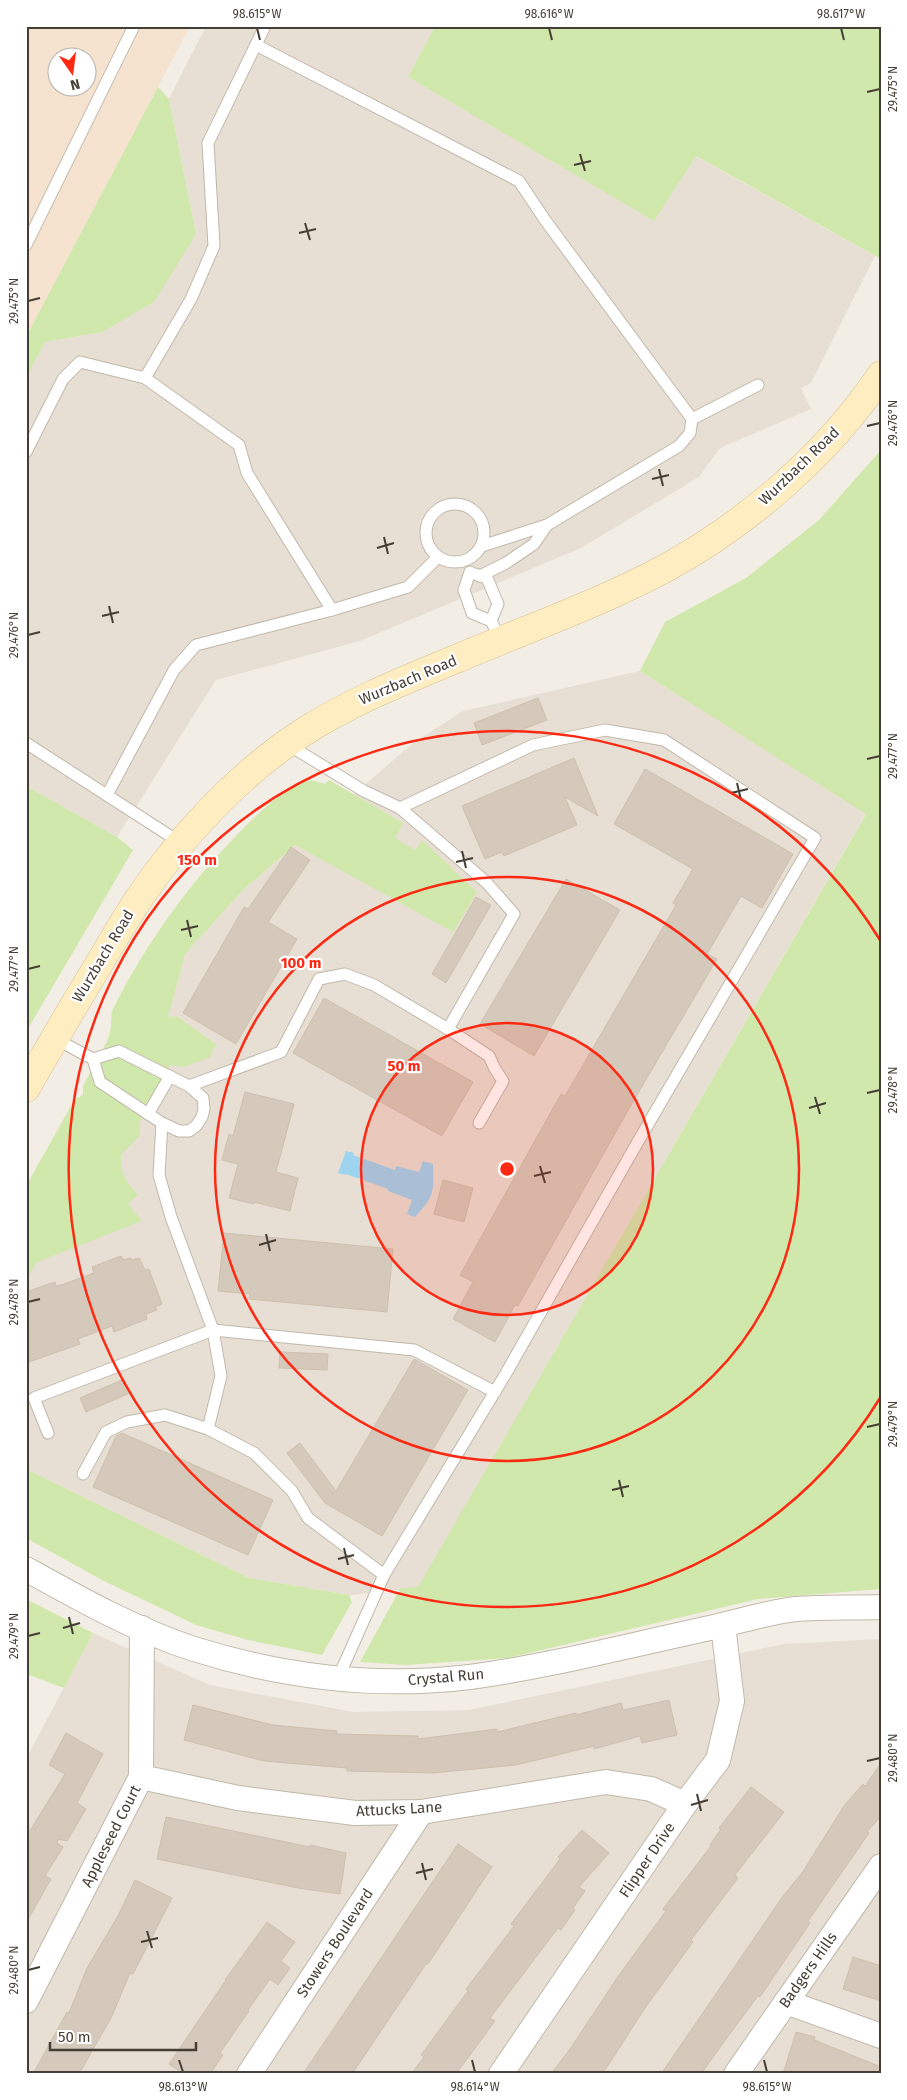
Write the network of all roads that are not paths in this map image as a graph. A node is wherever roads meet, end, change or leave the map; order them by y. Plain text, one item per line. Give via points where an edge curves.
1 (134, 26) edge
2 (265, 26) edge
3 (256, 45) junction
4 (26, 245) edge
5 (881, 375) edge
6 (145, 378) junction
7 (758, 385) dead end
8 (692, 419) junction
9 (26, 452) edge
10 (546, 525) junction
11 (482, 546) junction
12 (438, 557) junction
13 (471, 570) junction
14 (332, 610) junction
15 (496, 630) junction
16 (26, 742) edge
17 (287, 744) junction
18 (107, 795) junction
19 (400, 808) junction
20 (181, 843) junction
21 (448, 1029) junction
22 (54, 1038) junction
23 (93, 1059) junction
24 (170, 1076) junction
25 (189, 1086) junction
26 (26, 1088) edge
27 (148, 1114) junction
28 (162, 1123) junction
29 (479, 1123) dead end
30 (213, 1330) junction
31 (495, 1392) junction
32 (208, 1429) junction
33 (48, 1433) dead end
34 (83, 1474) dead end
35 (26, 1569) edge
36 (384, 1575) junction
37 (881, 1607) edge
38 (723, 1625) junction
39 (142, 1628) junction
40 (338, 1678) junction
41 (141, 1778) junction
42 (685, 1804) junction
43 (421, 1812) junction
44 (881, 1866) edge
45 (26, 2001) edge
46 (786, 2002) junction
47 (881, 2036) edge
48 (250, 2074) edge
49 (501, 2074) edge
50 (736, 2074) edge

1 - 4 lane
2 - 3 lane
3 - 6 lane via 208,143 214,246 191,299
3 - 8 lane via 519,181
5 - 15 main road, Wurzbach Road via 868,395 820,450 766,501 716,536 664,569 603,597
6 - 9 lane via 80,362 63,379
6 - 14 lane via 239,445 247,474
7 - 8 lane
8 - 10 lane via 690,433 679,446
10 - 11 lane
10 - 13 lane via 534,544 506,564
11 - 12 lane via 484,529 477,513 461,504 444,506 430,517 426,534 427,543
11 - 13 lane via 476,553
12 - 13 lane
12 - 14 lane via 408,588
13 - 15 lane via 487,578 498,604
13 - 15 lane via 464,590 472,613
14 - 18 lane via 196,645 174,670
15 - 17 main road, Wurzbach Road via 362,698
16 - 18 lane
17 - 19 lane via 364,791
17 - 20 main road, Wurzbach Road via 247,776 201,819
18 - 20 lane
19 - 21 lane via 486,882 514,914
19 - 31 lane via 533,745 605,730 664,740 816,838
20 - 22 main road, Wurzbach Road via 138,900
21 - 25 lane via 374,985 345,974 319,979 281,1052
21 - 29 lane via 489,1056 503,1081
22 - 23 lane
22 - 26 main road, Wurzbach Road
23 - 24 lane via 119,1051
23 - 27 lane via 100,1082
24 - 25 lane
24 - 27 lane
25 - 28 lane via 203,1098 202,1118 188,1132
27 - 28 lane
28 - 30 lane via 159,1175
30 - 31 lane via 414,1350
30 - 32 lane via 221,1376
30 - 33 lane via 34,1398
31 - 36 lane
32 - 34 lane via 165,1415 127,1422 106,1432
32 - 36 lane via 254,1453 292,1491 308,1518
35 - 39 street, Crystal Run via 95,1607
36 - 40 lane
37 - 38 street, Crystal Run via 795,1610
38 - 40 street, Crystal Run via 471,1677 412,1682
38 - 42 street, Flipper Drive via 732,1700 718,1760
39 - 40 street, Crystal Run via 194,1649 276,1671
39 - 41 street, Appleseed Court
41 - 43 street, Attucks Lane via 238,1798 345,1811
41 - 45 street, Appleseed Court
42 - 43 street, Attucks Lane via 651,1789 606,1782
42 - 49 street, Flipper Drive
43 - 48 street, Stowers Boulevard
44 - 46 street, Badgers Hills
46 - 47 street
46 - 50 street, Badgers Hills

